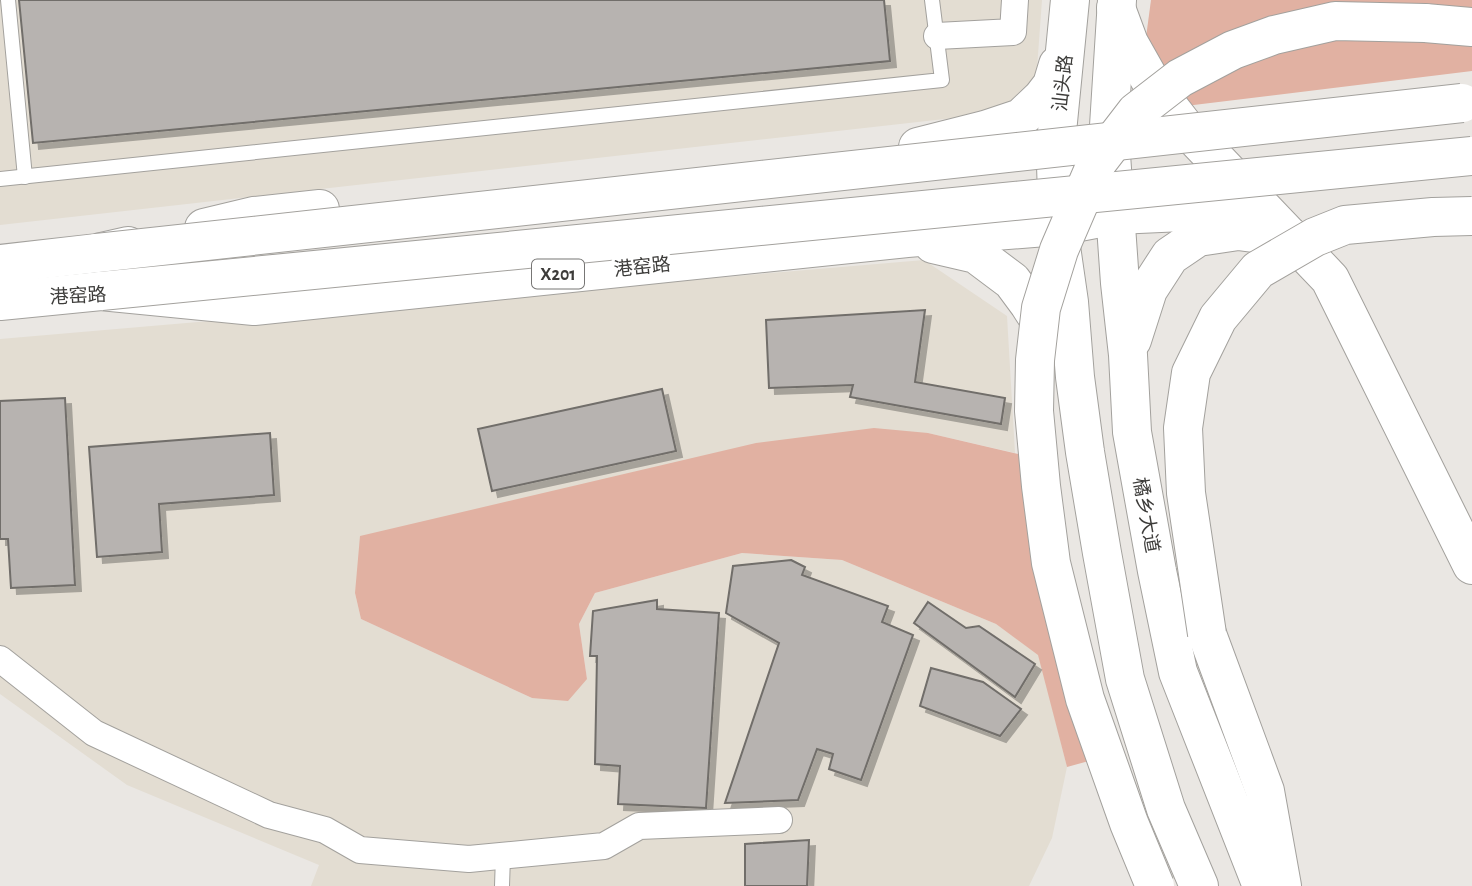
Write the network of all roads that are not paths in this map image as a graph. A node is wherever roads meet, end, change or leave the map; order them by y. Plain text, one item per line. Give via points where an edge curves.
1 (8, 0) edge
2 (932, 0) edge
3 (1014, 0) edge
4 (1070, 0) edge
5 (1116, 4) edge
6 (1472, 27) edge
7 (937, 36) junction
8 (1066, 39) junction
9 (1467, 103) edge
10 (1109, 127) junction
11 (918, 147) junction
12 (1056, 149) junction
13 (1472, 156) edge
14 (25, 177) junction
15 (0, 179) edge
16 (1116, 215) junction
17 (1472, 216) edge
18 (1058, 226) junction
19 (907, 238) junction
20 (1292, 238) junction
21 (97, 253) junction
22 (0, 264) edge
23 (101, 291) junction
24 (0, 301) edge
25 (1128, 355) junction
26 (1075, 377) junction
27 (1472, 565) edge
28 (0, 659) edge
29 (779, 820) dead end
30 (503, 856) junction
31 (502, 886) edge
32 (1155, 886) edge
33 (1199, 886) edge
34 (1262, 886) edge
35 (1282, 886) edge

1 - 14 lane
2 - 7 lane
3 - 7 street via 1013,32
4 - 8 main road, 汕头路
5 - 10 main road
5 - 20 main road via 1129,43 1155,89 1183,125
6 - 32 main road, bridge via 1335,21 1233,50 1180,78 1136,112 1096,164 1059,250 1041,309 1034,411 1051,563 1085,699
7 - 14 lane via 942,80
8 - 11 main road via 1052,85 1021,118
8 - 12 main road, 汕头路
9 - 21 main road, bridge
10 - 12 main road, 港窑路
10 - 16 main road, 橘乡大道
11 - 12 main road, 港窑路
11 - 21 main road, 港窑路 via 254,216
12 - 18 main road
13 - 23 main road, bridge
14 - 15 lane
16 - 18 main road, 港窑路 / X201
16 - 20 main road, 港窑路 via 1236,215
16 - 25 main road, 橘乡大道
17 - 35 main road, bridge via 1345,225 1315,237 1258,270 1219,318 1191,373 1183,428 1186,493 1208,634 1265,791
18 - 19 main road, 港窑路 / X201
18 - 26 main road
19 - 23 main road, 港窑路 / X201 via 254,306
19 - 26 main road via 976,254 1012,281
20 - 25 main road via 1238,231 1198,237 1170,256 1148,290
20 - 27 main road via 1330,279
21 - 22 main road, 港窑路
23 - 24 main road, 港窑路 / X201
25 - 34 main road, 橘乡大道 via 1132,432 1178,672
26 - 33 main road via 1125,679 1166,809
28 - 30 street via 94,733 269,815 325,830 360,850 469,859
29 - 30 street via 639,826 604,846
30 - 31 lane

